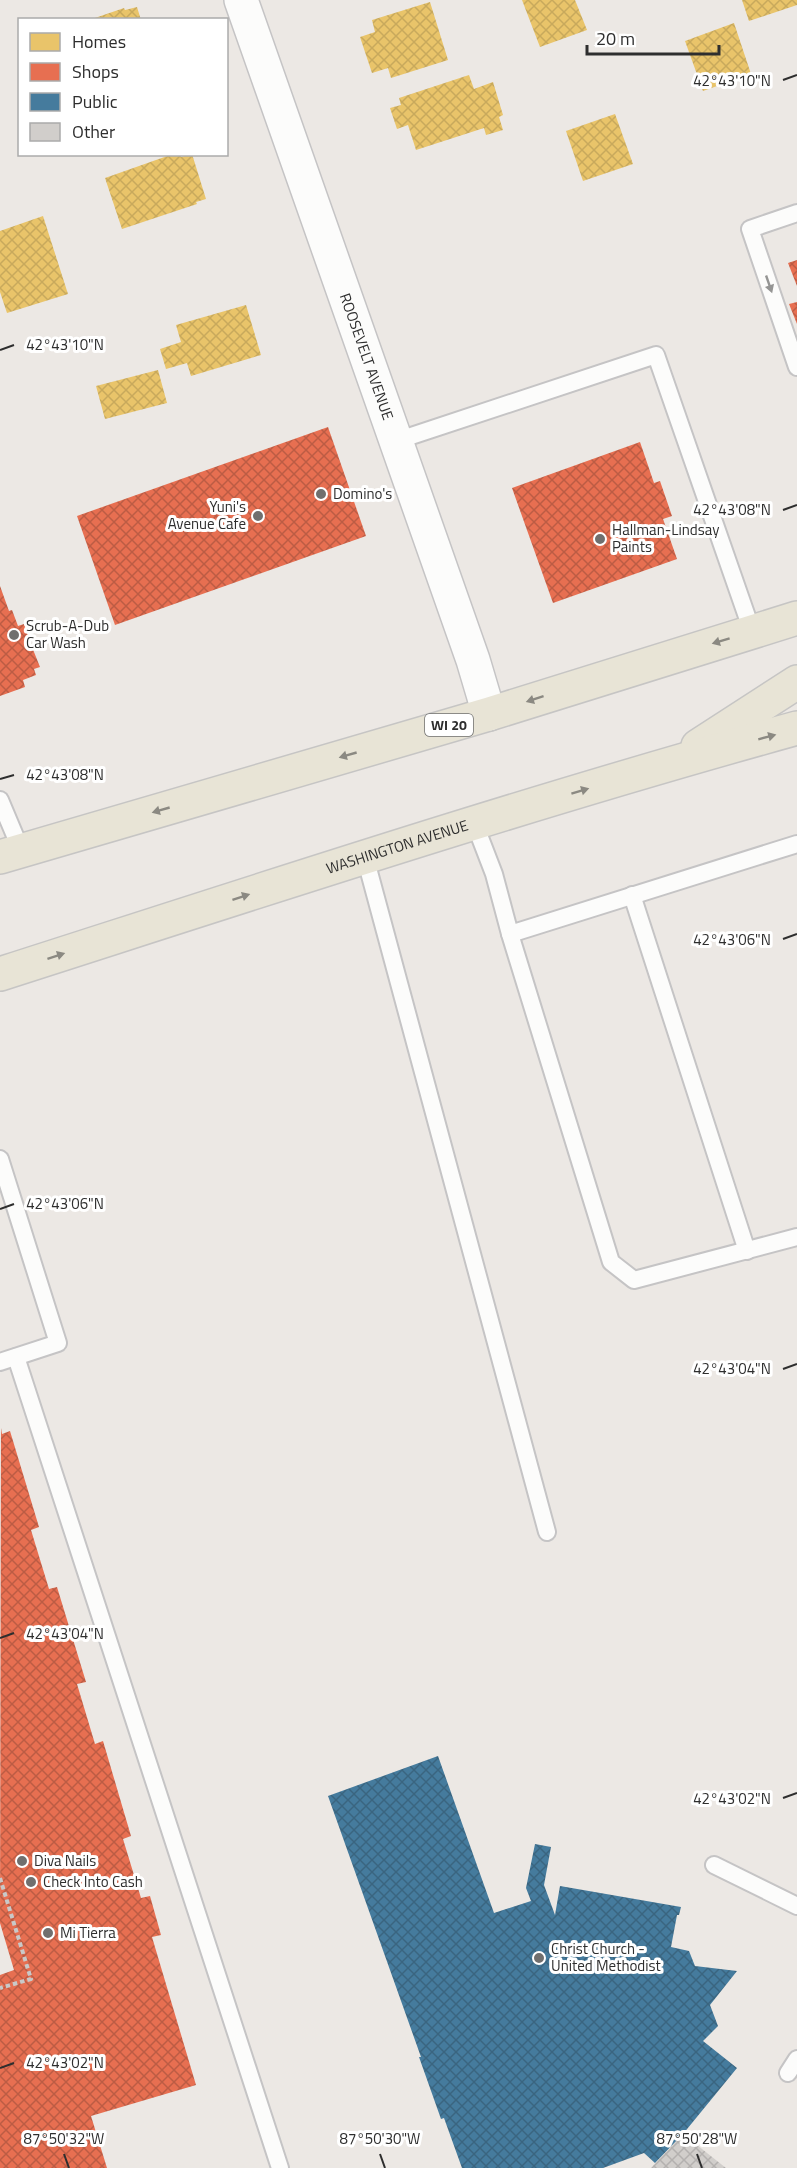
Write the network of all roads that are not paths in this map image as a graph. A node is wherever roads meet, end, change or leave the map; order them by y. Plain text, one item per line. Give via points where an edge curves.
1 (241, 0) edge
2 (797, 213) edge
3 (797, 367) edge
4 (396, 441) junction
5 (797, 618) edge
6 (752, 631) junction
7 (797, 682) edge
8 (489, 714) junction
9 (797, 728) edge
10 (672, 763) junction
11 (0, 800) edge
12 (474, 822) junction
13 (797, 843) edge
14 (10, 853) edge
15 (365, 857) junction
16 (632, 895) junction
17 (510, 934) junction
18 (0, 974) edge
19 (0, 1159) edge
20 (797, 1237) edge
21 (747, 1251) junction
22 (8, 1359) edge
23 (547, 1532) dead end
24 (714, 1865) dead end
25 (797, 1906) edge
26 (280, 2168) edge

1 - 4 street, ROOSEVELT AVENUE
2 -> 3 lane via 750,229
4 - 6 lane via 656,355
4 - 8 street, ROOSEVELT AVENUE
5 - 6 main road, WI 20
6 -> 8 main road, WI 20
7 - 10 main road
8 -> 14 main road, WI 20
10 -> 9 main road, WASHINGTON AVENUE
12 -> 10 main road, WASHINGTON AVENUE
11 - 14 lane
12 - 15 main road, WASHINGTON AVENUE
12 - 17 lane via 494,874
13 - 16 lane
18 -> 15 main road, WASHINGTON AVENUE
15 - 23 lane
16 - 17 lane
16 - 21 lane
17 - 21 lane via 611,1262 633,1280
19 - 22 lane via 58,1343
20 - 21 lane
22 - 26 lane
24 - 25 lane

